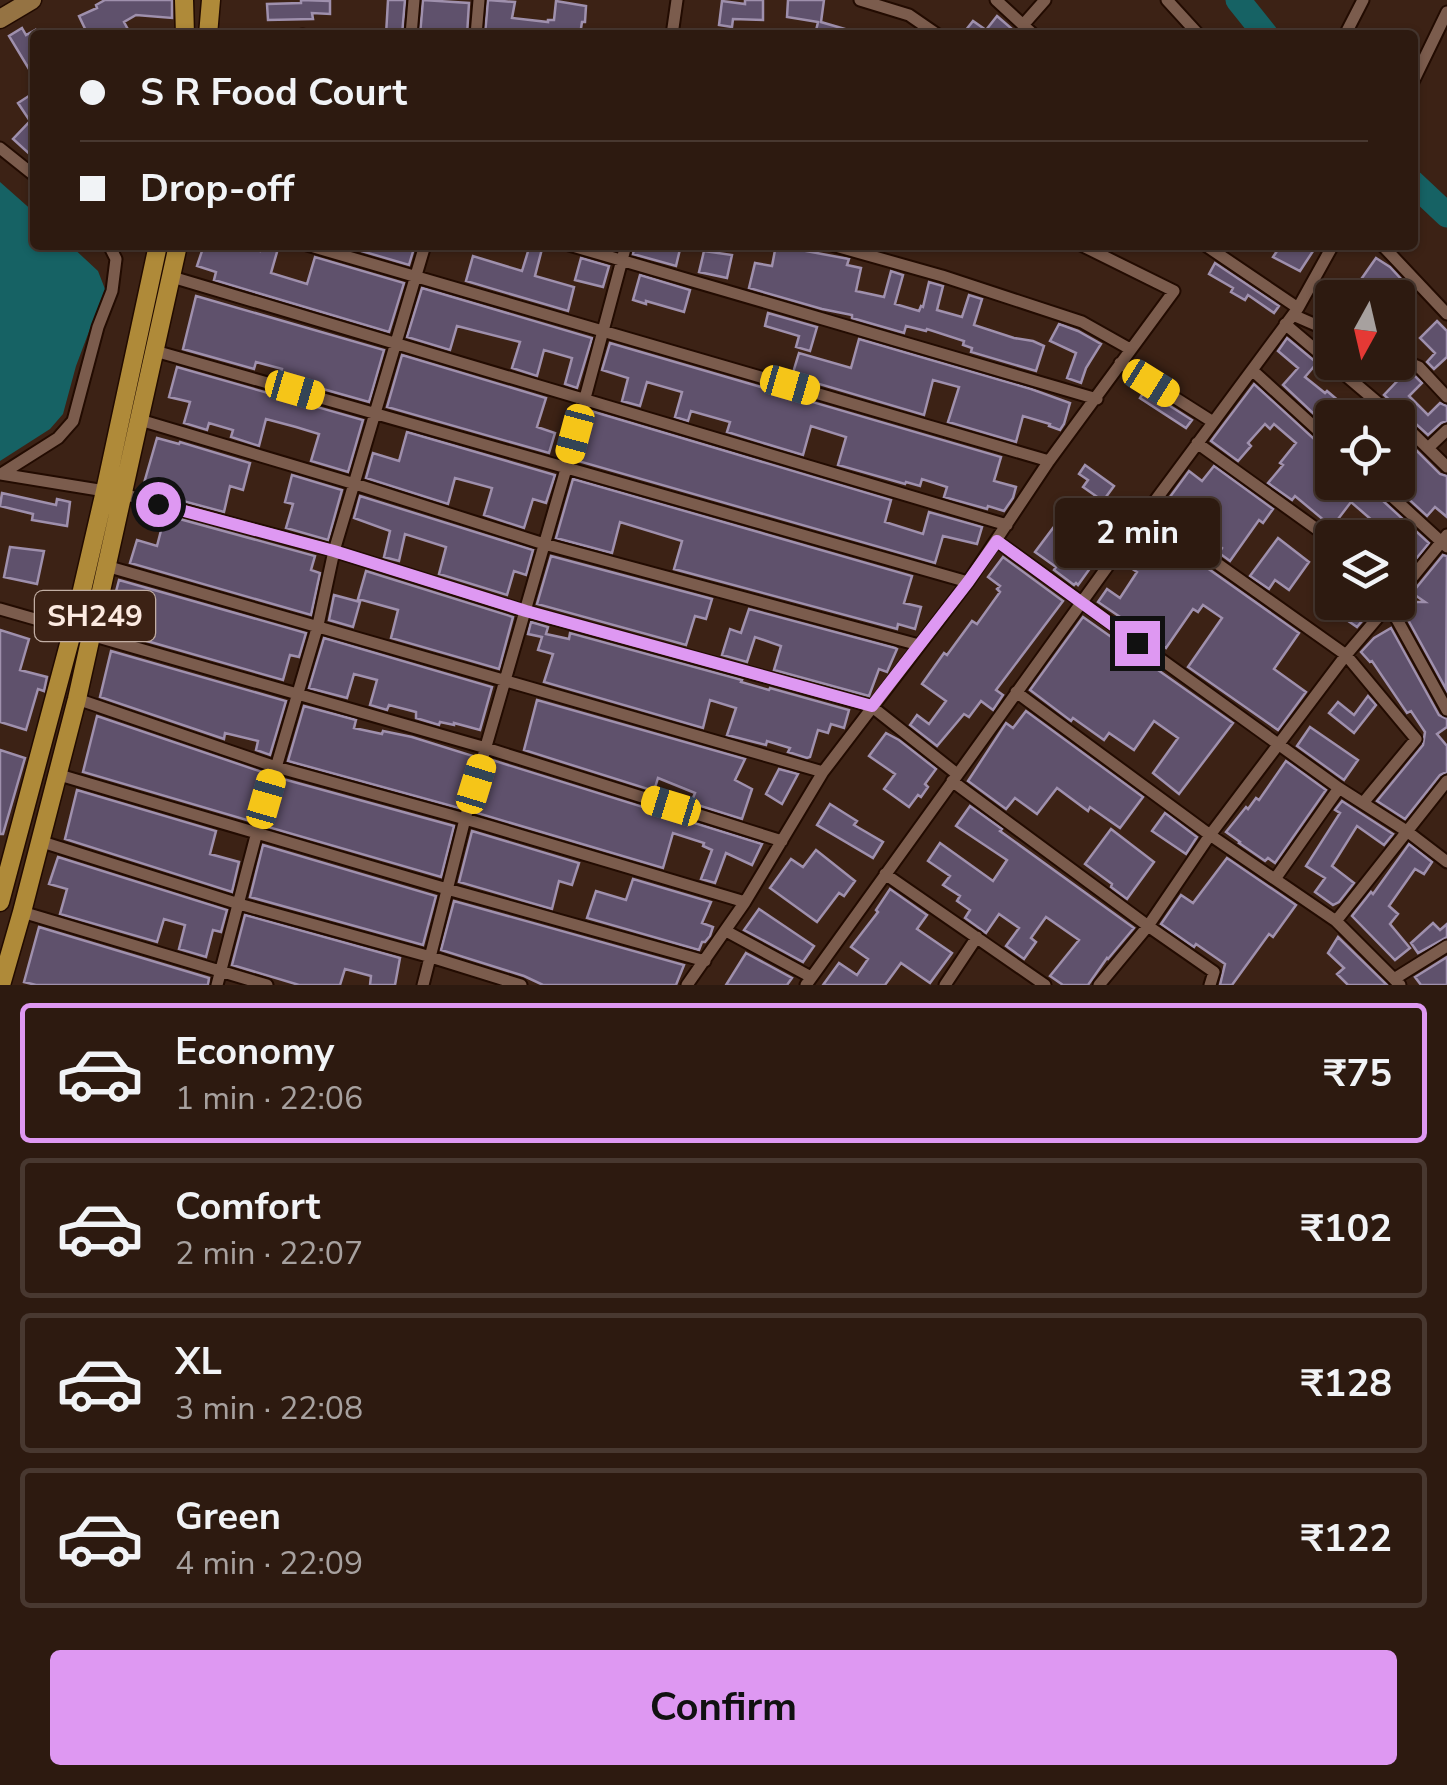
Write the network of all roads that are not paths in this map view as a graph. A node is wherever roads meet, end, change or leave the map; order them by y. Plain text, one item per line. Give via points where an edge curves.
1 (32, 0) edge
2 (184, 0) edge
3 (211, 0) edge
4 (414, 0) edge
5 (479, 0) edge
6 (677, 0) edge
7 (860, 0) edge
8 (996, 0) edge
9 (1045, 0) edge
10 (1167, 0) edge
11 (1362, 0) edge
12 (1447, 12) edge
13 (0, 18) edge
14 (1024, 25) junction
15 (185, 30) edge
16 (208, 30) edge
17 (411, 30) edge
18 (476, 30) edge
19 (673, 30) edge
20 (931, 30) edge
21 (1029, 30) edge
22 (1194, 30) edge
23 (1347, 30) edge
24 (1418, 72) edge
25 (0, 148) edge
26 (30, 172) edge
27 (111, 250) edge
28 (157, 250) edge
29 (177, 250) edge
30 (323, 250) edge
31 (423, 250) edge
32 (587, 250) edge
33 (625, 250) edge
34 (850, 250) edge
35 (1091, 250) edge
36 (1211, 250) edge
37 (1330, 250) edge
38 (1387, 250) edge
39 (622, 260) junction
40 (172, 277) junction
41 (415, 278) junction
42 (1447, 314) edge
43 (1292, 316) junction
44 (1315, 325) edge
45 (604, 332) junction
46 (397, 345) junction
47 (1130, 349) junction
48 (155, 351) junction
49 (1120, 363) junction
50 (1415, 364) edge
51 (1252, 370) junction
52 (1447, 397) edge
53 (584, 398) junction
54 (1097, 399) junction
55 (1378, 400) edge
56 (375, 413) junction
57 (140, 420) junction
58 (1213, 422) junction
59 (1315, 427) edge
60 (1447, 430) edge
61 (1415, 435) edge
62 (1197, 443) junction
63 (1428, 448) junction
64 (1050, 460) junction
65 (1447, 467) edge
66 (566, 469) junction
67 (0, 474) edge
68 (355, 484) junction
69 (114, 493) junction
70 (1397, 500) edge
71 (1146, 513) junction
72 (1007, 525) junction
73 (1315, 528) edge
74 (997, 541) junction
75 (1445, 541) edge
76 (544, 544) junction
77 (334, 551) junction
78 (106, 566) junction
79 (1415, 574) edge
80 (968, 582) junction
81 (1081, 603) junction
82 (0, 609) edge
83 (526, 611) junction
84 (1375, 620) edge
85 (1406, 620) edge
86 (318, 625) junction
87 (82, 631) junction
88 (919, 644) junction
89 (1346, 655) junction
90 (506, 680) junction
91 (1016, 692) junction
92 (298, 693) junction
93 (77, 699) junction
94 (872, 706) junction
95 (1447, 710) edge
96 (1279, 744) junction
97 (486, 748) junction
98 (276, 767) junction
99 (823, 772) junction
100 (56, 774) junction
101 (954, 778) junction
102 (1447, 781) edge
103 (1340, 788) junction
104 (1364, 803) junction
105 (465, 819) junction
106 (257, 832) junction
107 (1408, 832) junction
108 (1210, 835) junction
109 (39, 841) junction
110 (782, 841) junction
111 (1447, 862) edge
112 (885, 874) junction
113 (1274, 879) junction
114 (447, 889) junction
115 (0, 902) edge
116 (745, 902) junction
117 (239, 904) junction
118 (22, 912) junction
119 (1336, 921) junction
120 (1148, 926) junction
121 (726, 931) junction
122 (977, 937) junction
123 (1447, 946) edge
124 (431, 957) junction
125 (705, 961) junction
126 (218, 978) edge
127 (808, 981) edge
128 (1397, 982) edge
129 (1, 985) edge
130 (267, 985) edge
131 (423, 985) edge
132 (521, 985) edge
133 (687, 985) edge
134 (945, 985) edge
135 (1046, 985) edge
136 (1099, 985) edge
137 (1210, 985) edge

1 - 13 street
2 - 15 main road
3 - 16 main road
4 - 17 street
5 - 18 street
6 - 19 street
7 - 20 street via 908,14
8 - 14 street
9 - 14 street
10 - 22 street
11 - 23 street
12 - 24 street
14 - 21 street
25 - 26 street
27 - 67 street via 112,290 72,421 58,438
28 - 69 main road, SH249
29 - 40 main road, SH249
30 - 41 street
31 - 41 street
32 - 39 street
33 - 39 street
34 - 47 street via 1082,322
35 - 47 street via 1174,291
36 - 43 street
37 - 43 street
38 - 42 street
39 - 45 street
39 - 54 street
40 - 46 street
40 - 48 main road, SH249
41 - 45 street
41 - 46 street
43 - 44 street
43 - 51 street
43 - 55 street
45 - 53 street
45 - 64 street
46 - 53 street
46 - 56 street
47 - 49 street
48 - 56 street
48 - 57 main road, SH249
49 - 54 street
49 - 58 street
50 - 52 street
51 - 58 street
51 - 59 street
53 - 66 street
53 - 72 street
54 - 64 street
56 - 66 street
56 - 68 street
57 - 68 street
57 - 69 main road, SH249
58 - 62 street
60 - 63 street
61 - 63 street
62 - 71 street
62 - 73 street
63 - 65 street
64 - 72 street
66 - 76 street
66 - 80 street
67 - 69 street
68 - 76 street
68 - 77 street
69 - 77 street
69 - 78 main road, SH249
69 - 87 main road, SH249
70 - 75 street
71 - 81 street
71 - 89 street
72 - 74 street
74 - 80 street
74 - 81 street
75 - 79 street
76 - 83 street
76 - 88 street
77 - 83 street
77 - 86 street
78 - 86 street
78 - 87 main road, SH249
80 - 88 street
81 - 91 street
81 - 96 street
82 - 87 street
83 - 90 street
83 - 94 street
84 - 89 street
85 - 95 street
86 - 90 street
86 - 92 street
87 - 92 street
87 - 93 main road, SH249
87 - 115 main road, SH249
88 - 94 street
89 - 96 street
89 - 104 street via 1416,739
90 - 97 street
90 - 99 street
91 - 101 street
91 - 108 street
92 - 97 street
92 - 98 street
93 - 98 street
93 - 100 main road, SH249
94 - 99 street
94 - 101 street
96 - 103 street
96 - 108 street
97 - 105 street
97 - 110 street
98 - 105 street
98 - 106 street
99 - 110 street
100 - 106 street
100 - 109 main road, SH249
101 - 112 street
101 - 120 street
102 - 107 street
103 - 104 street
103 - 113 street
104 - 107 street
105 - 114 street
105 - 116 street
106 - 114 street
106 - 117 street
107 - 111 street
107 - 119 street
108 - 113 street
108 - 120 street
109 - 117 street
109 - 118 main road, SH249
110 - 116 street
112 - 122 street
112 - 127 street
113 - 119 street
114 - 124 street
114 - 125 street
116 - 121 street
117 - 124 street
117 - 126 street
118 - 126 street
118 - 129 main road, SH249
119 - 128 street
120 - 136 street
120 - 137 street via 1214,972
121 - 125 street
121 - 127 street
122 - 134 street
122 - 135 street
123 - 128 street
124 - 131 street
124 - 132 street
125 - 133 street
126 - 130 street

